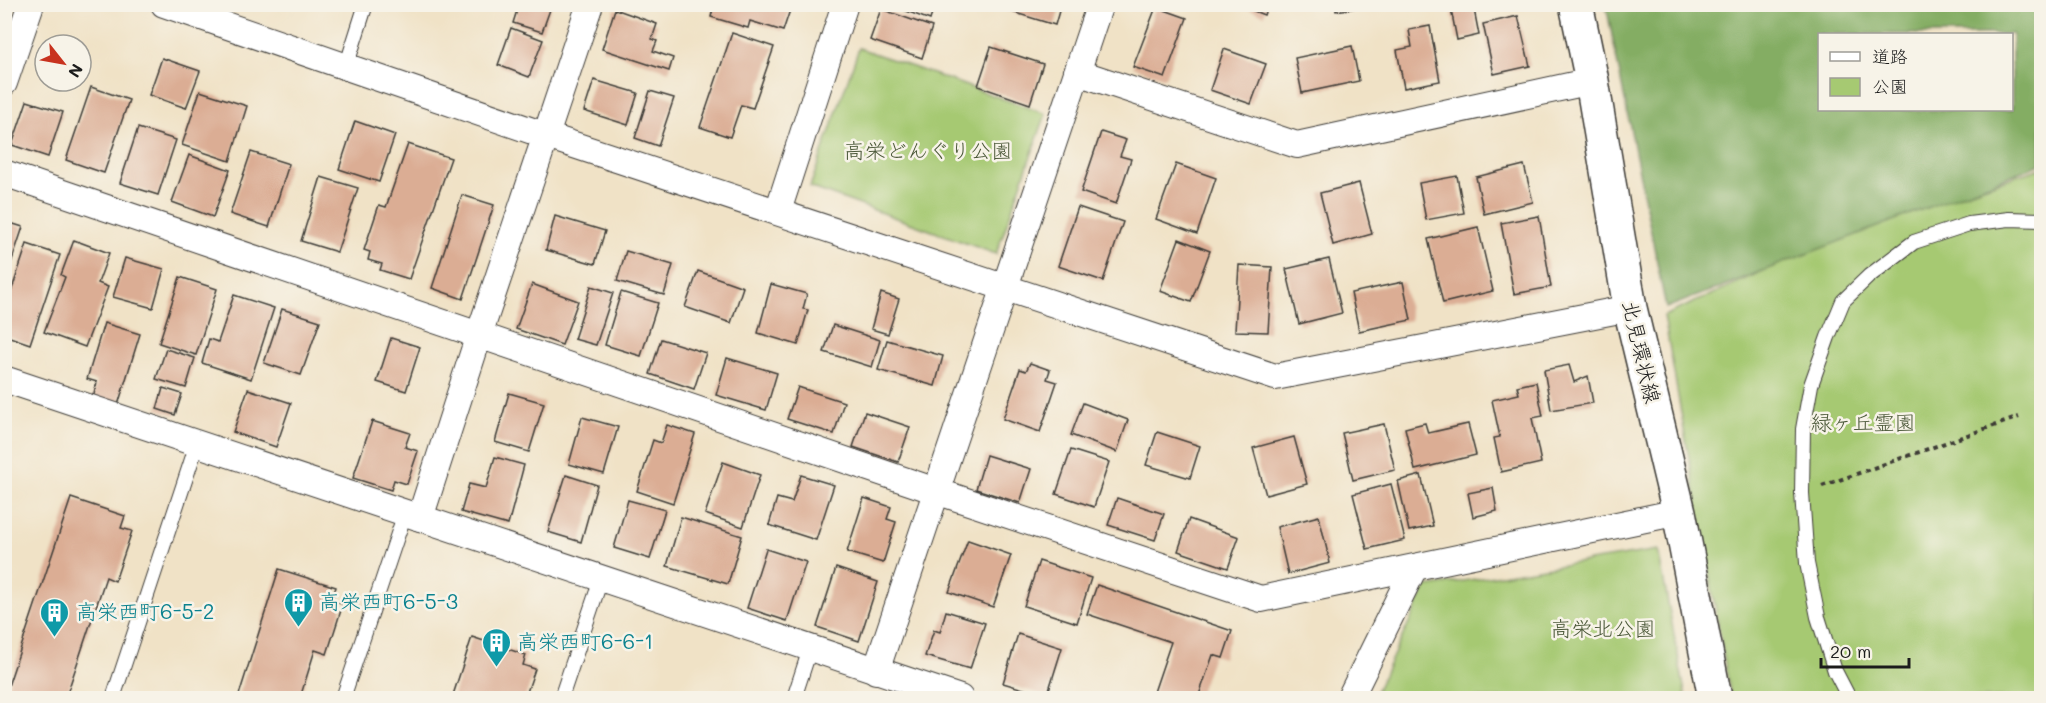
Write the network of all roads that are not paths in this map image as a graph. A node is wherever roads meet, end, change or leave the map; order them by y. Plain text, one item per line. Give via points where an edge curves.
1 (31, 4) edge
2 (164, 4) edge
3 (366, 4) edge
4 (590, 4) edge
5 (845, 4) edge
6 (1100, 4) edge
7 (1575, 4) edge
8 (218, 13) edge
9 (346, 67) junction
10 (1077, 72) junction
11 (1592, 81) junction
12 (4, 82) edge
13 (547, 136) junction
14 (4, 173) edge
15 (778, 211) junction
16 (2042, 220) edge
17 (1003, 288) junction
18 (1630, 308) junction
19 (479, 335) junction
20 (4, 379) edge
21 (197, 444) junction
22 (936, 491) junction
23 (1679, 512) junction
24 (412, 516) junction
25 (1414, 568) junction
26 (601, 579) junction
27 (810, 649) junction
28 (876, 671) junction
29 (113, 699) edge
30 (343, 699) edge
31 (561, 699) edge
32 (794, 699) edge
33 (960, 699) edge
34 (1350, 699) edge
35 (1715, 699) edge
36 (1849, 699) edge

1 - 12 street
2 - 8 street
3 - 9 lane
4 - 13 street
5 - 15 street
6 - 10 street
7 - 11 main road, 北見環状線
8 - 9 street
9 - 13 street
10 - 11 street via 1297,145
10 - 17 street
11 - 18 main road, 北見環状線
13 - 15 street
13 - 19 street
14 - 19 street
15 - 17 street
16 - 36 lane via 1969,224 1914,242 1843,301 1828,337 1811,385 1803,429 1802,493 1807,563 1818,617 1835,671
17 - 18 street via 1275,377
17 - 22 street
18 - 23 main road, 北見環状線
19 - 22 street
19 - 24 street
20 - 21 street
21 - 24 street
21 - 29 lane
22 - 25 street via 1261,599
22 - 28 street
23 - 25 street
23 - 35 main road, 北見環状線
24 - 26 street
24 - 30 lane
25 - 34 street
26 - 27 street
26 - 31 lane
27 - 28 street
27 - 32 lane
28 - 33 street

